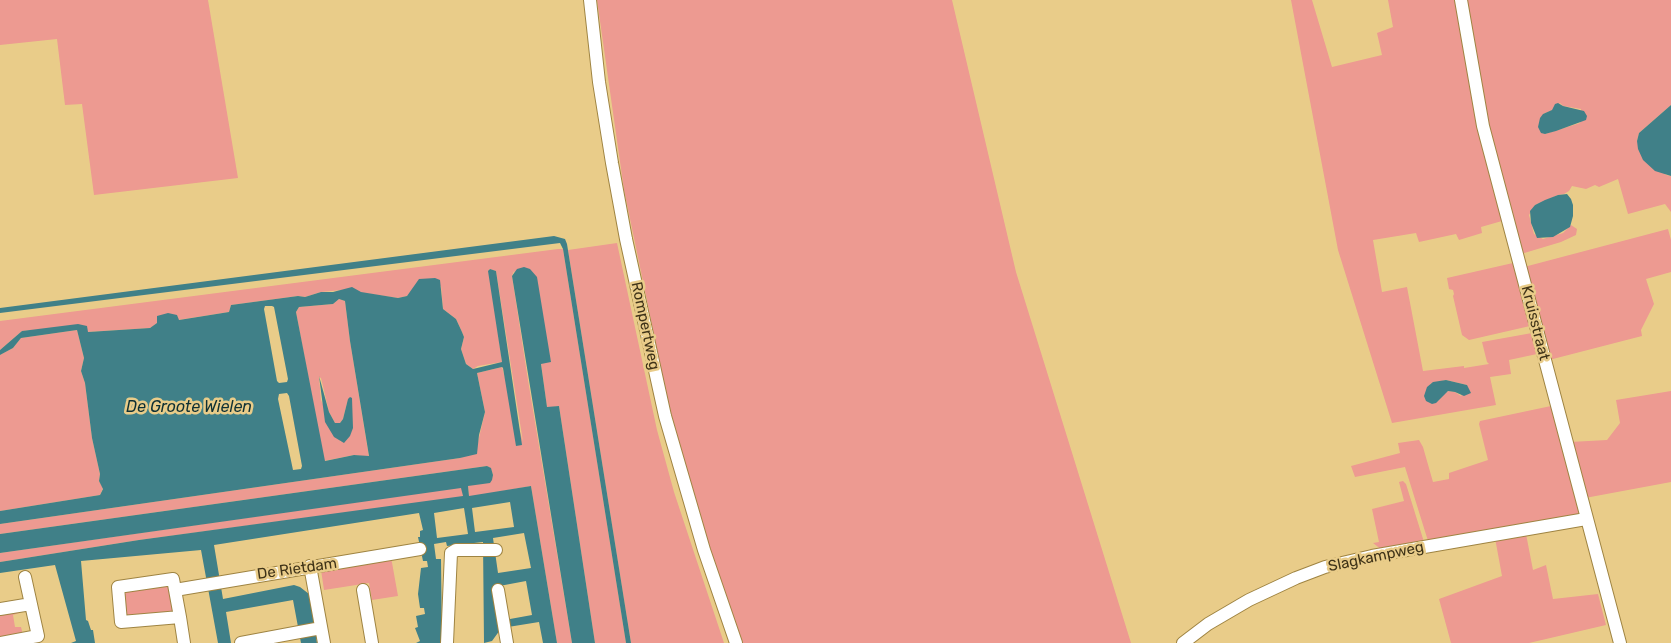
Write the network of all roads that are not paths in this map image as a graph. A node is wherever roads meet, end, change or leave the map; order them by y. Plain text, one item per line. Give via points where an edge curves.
1 (590, 0) edge
2 (1461, 0) edge
3 (1586, 519) junction
4 (420, 549) dead end
5 (496, 550) dead end
6 (310, 566) junction
7 (25, 577) dead end
8 (175, 590) junction
9 (363, 590) dead end
10 (498, 590) dead end
11 (31, 604) junction
12 (0, 609) edge
13 (180, 617) junction
14 (319, 629) junction
15 (506, 638) edge
16 (1, 643) edge
17 (184, 643) edge
18 (241, 643) edge
19 (324, 643) edge
20 (372, 643) edge
21 (447, 643) edge
22 (736, 643) edge
23 (1183, 643) edge
24 (1620, 643) edge

1 - 22 street, Rompertweg via 612,163 665,416
2 - 3 street, Kruisstraat via 1483,126
3 - 23 street, Slagkampweg via 1372,555 1325,567 1249,600
3 - 24 street, Kruisstraat
4 - 6 street, De Rietdam
5 - 21 street via 447,552
6 - 8 street, De Rietdam
6 - 14 street
7 - 11 street
8 - 13 street
8 - 13 street via 173,579 118,587 121,622
9 - 20 street
10 - 15 street
11 - 12 street
11 - 16 street via 38,636
13 - 17 street
14 - 18 street
14 - 19 street

